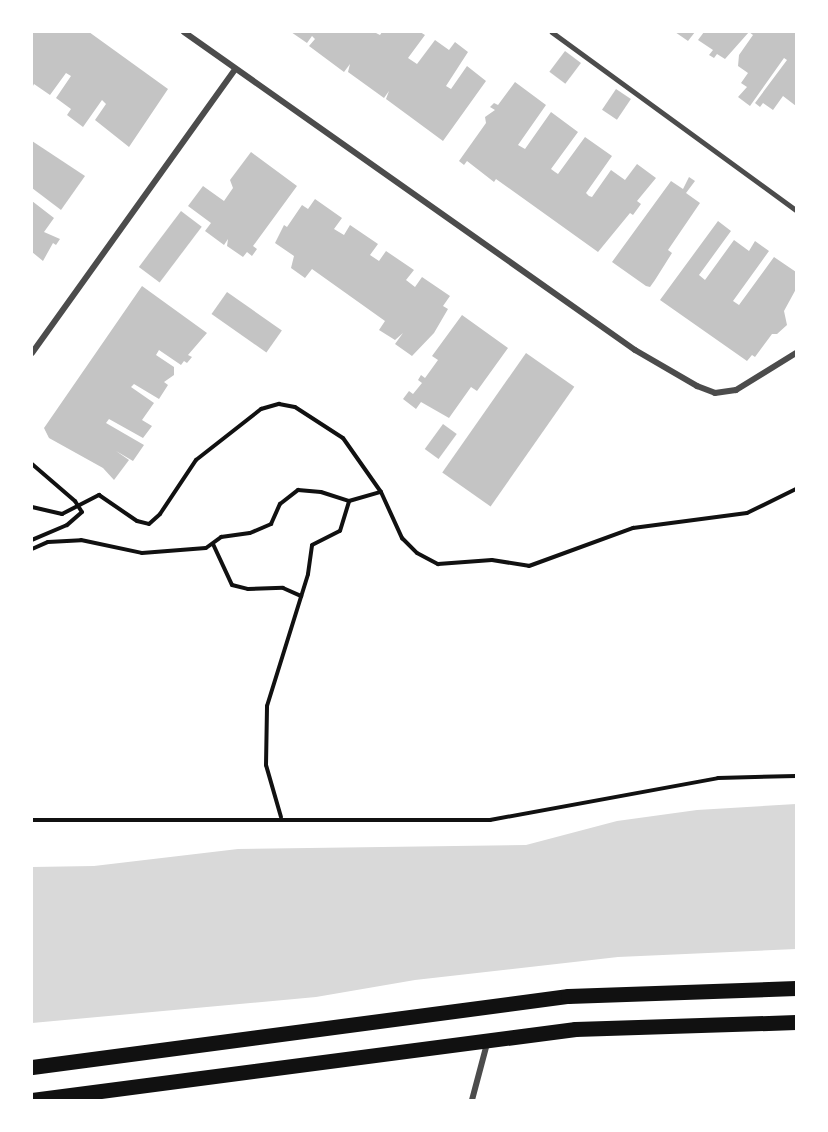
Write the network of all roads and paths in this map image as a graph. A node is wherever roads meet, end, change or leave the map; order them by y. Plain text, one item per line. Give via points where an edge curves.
1 (184, 32) edge
2 (552, 32) edge
3 (235, 69) junction
4 (796, 210) edge
5 (32, 353) edge
6 (796, 353) edge
7 (32, 464) edge
8 (796, 489) edge
9 (381, 492) junction
10 (349, 501) junction
11 (80, 506) junction
12 (32, 507) edge
13 (32, 540) edge
14 (213, 544) junction
15 (32, 549) edge
16 (301, 596) junction
17 (796, 776) edge
18 (281, 817) junction
19 (32, 820) edge
20 (796, 988) edge
21 (796, 1022) edge
22 (488, 1039) junction
23 (32, 1067) edge
24 (32, 1100) edge
25 (472, 1101) edge

1 - 3 street
2 - 4 lane
3 - 5 street
3 - 6 street via 640,353 715,393 750,383
7 - 11 path
8 - 9 path via 747,513 633,528 529,566 492,561 438,564 417,553 402,538
9 - 10 path
9 - 11 path via 343,438 295,407 279,404 261,409 195,460 160,514 149,524 137,521 99,495
10 - 14 path via 298,490 280,504 271,524 250,533 221,537
10 - 16 path via 340,531 312,544
11 - 12 path via 52,514
11 - 13 path via 78,519
14 - 15 path via 162,554 81,540 48,542
14 - 16 path via 232,585 248,589 283,588
16 - 18 path via 274,678 265,728 267,774 278,796
17 - 18 path via 718,778 490,820
18 - 19 path
20 - 23 main road via 568,996
21 - 22 main road via 633,1026
22 - 24 main road
22 - 25 street

